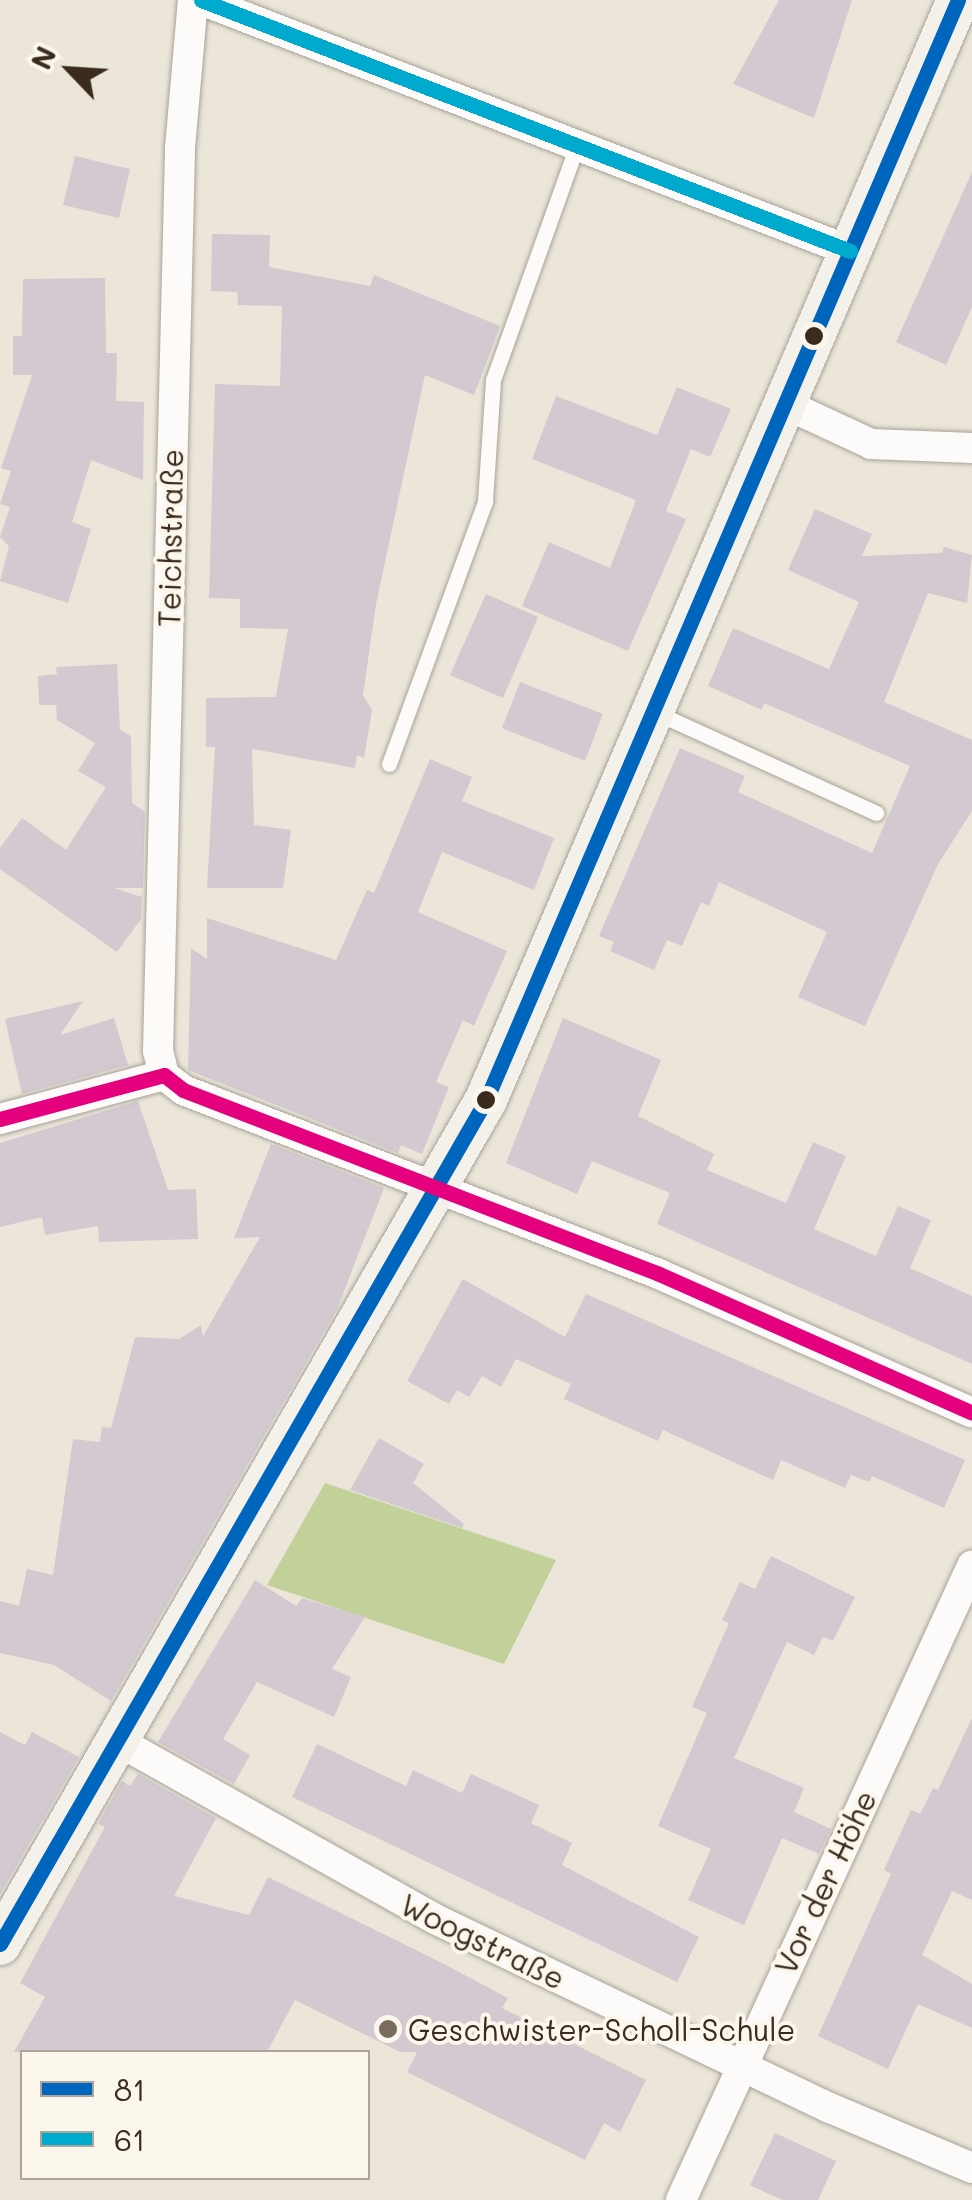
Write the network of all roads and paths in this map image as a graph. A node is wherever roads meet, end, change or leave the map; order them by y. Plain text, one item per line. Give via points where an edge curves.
1 (193, 0) edge
2 (201, 0) edge
3 (958, 0) edge
4 (577, 146) junction
5 (850, 251) junction
6 (785, 404) junction
7 (972, 448) edge
8 (654, 711) junction
9 (389, 764) dead end
10 (876, 813) dead end
11 (164, 1075) junction
12 (0, 1119) edge
13 (440, 1189) junction
14 (972, 1413) edge
15 (972, 1566) edge
16 (116, 1740) junction
17 (0, 1944) edge
18 (740, 2064) junction
19 (972, 2168) edge
20 (681, 2200) edge

1 - 11 street, Teichstraße via 180,165 158,1052
2 - 4 street
3 - 5 street
4 - 5 street
4 - 9 lane via 493,380 485,501
5 - 6 street
6 - 7 street via 871,444
6 - 8 street
8 - 10 lane
8 - 13 street via 516,1036
11 - 12 street
11 - 13 street via 183,1090
13 - 14 street via 658,1274
13 - 16 street
15 - 18 street, Vor der Höhe
16 - 17 street
16 - 18 street, Woogstraße via 435,1920
18 - 19 street, Woogstraße
18 - 20 street, Vor der Höhe

